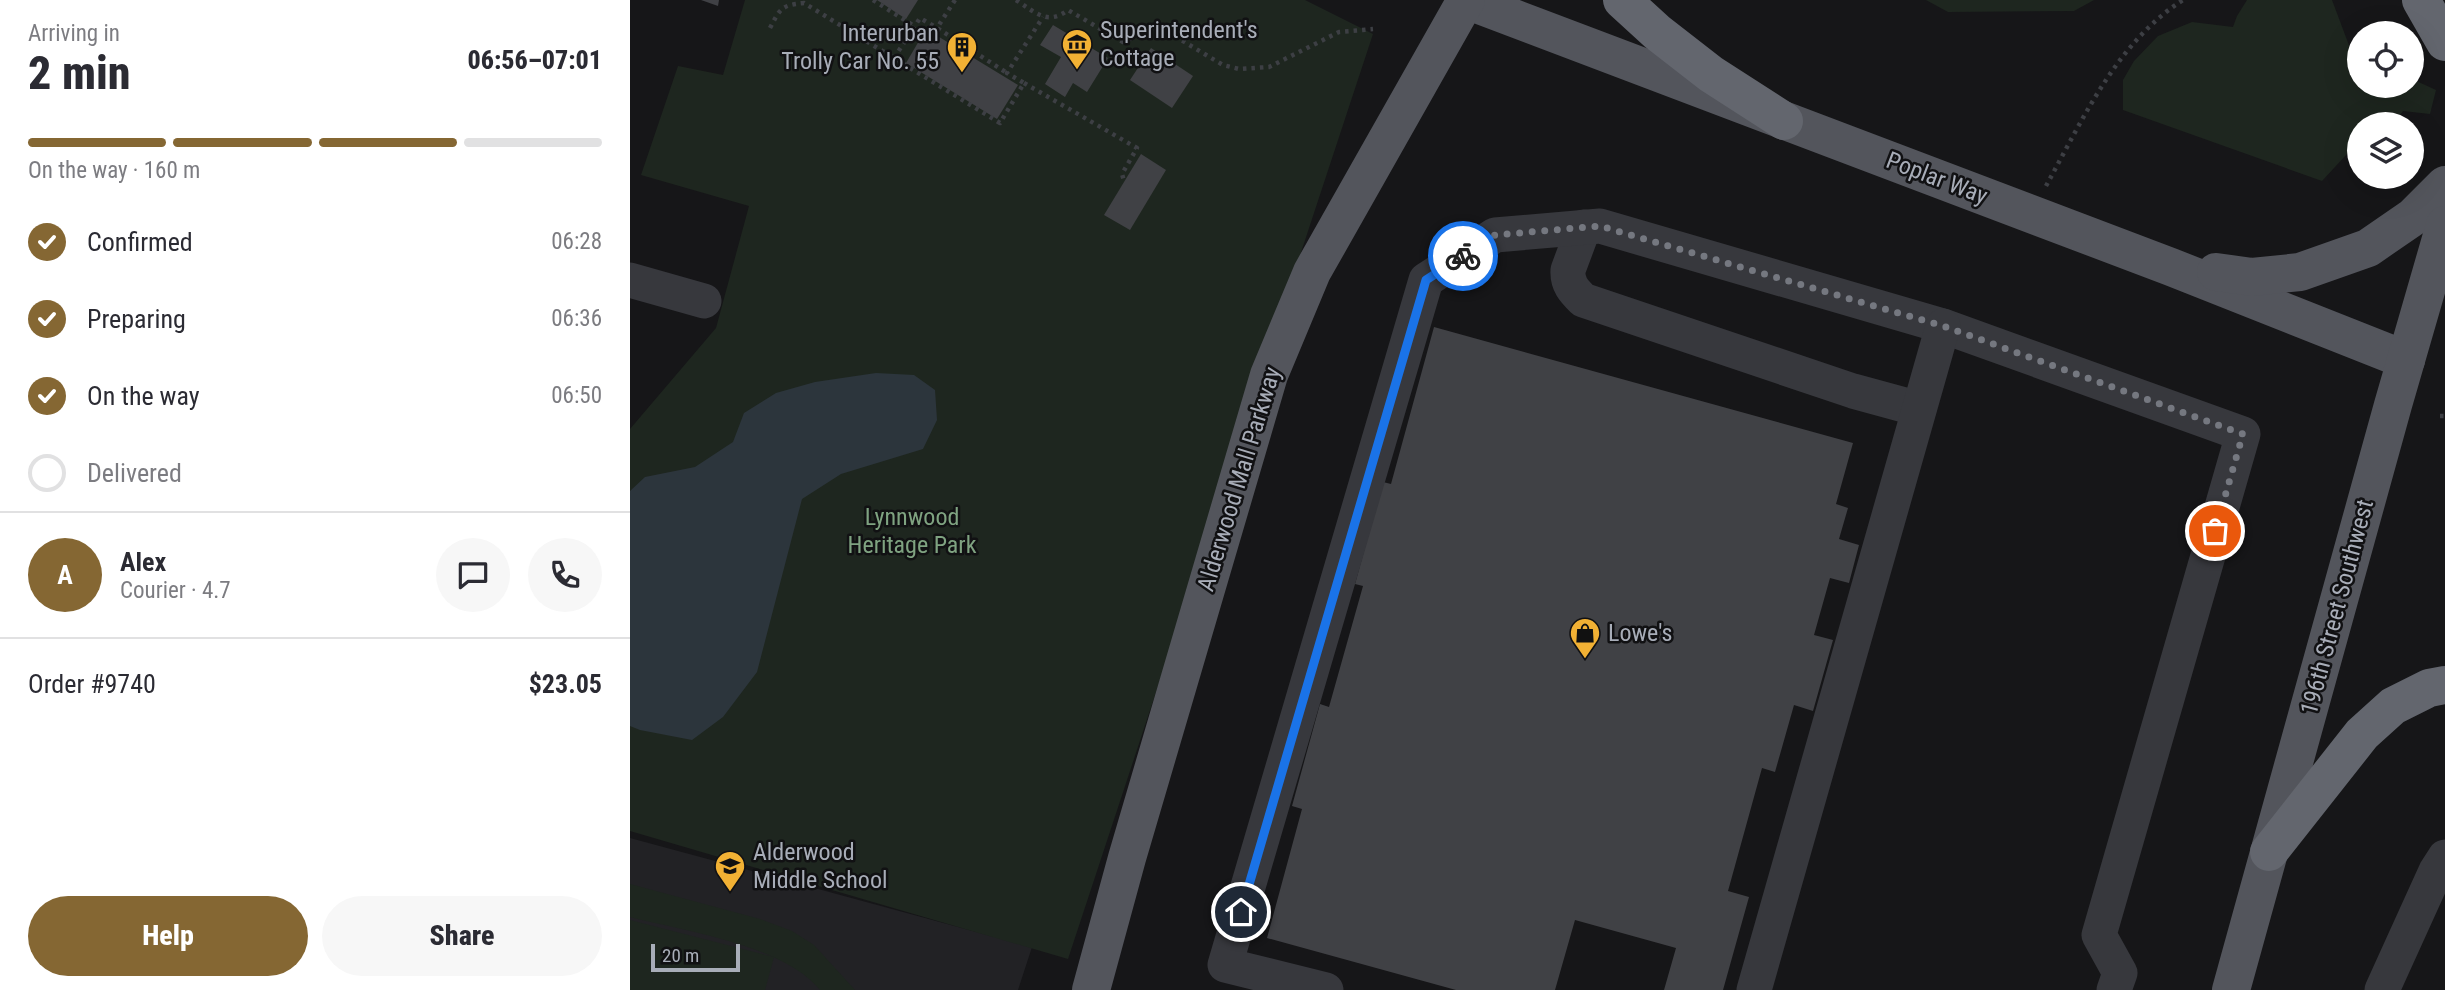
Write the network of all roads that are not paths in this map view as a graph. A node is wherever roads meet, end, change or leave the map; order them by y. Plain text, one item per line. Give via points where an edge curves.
1 (1466, 0) edge
2 (1622, 0) edge
3 (2421, 0) edge
4 (2445, 42) edge
5 (1784, 121) junction
6 (2445, 185) edge
7 (2445, 225) edge
8 (1584, 227) junction
9 (2171, 267) junction
10 (630, 280) edge
11 (704, 301) dead end
12 (1943, 326) junction
13 (2406, 360) junction
14 (1919, 410) junction
15 (2445, 685) edge
16 (2269, 852) junction
17 (2445, 857) edge
18 (1091, 990) edge
19 (1326, 990) edge
20 (1754, 990) edge
21 (2114, 990) edge
22 (2231, 990) edge
23 (2382, 990) edge

1 - 5 main road, Poplar Way
1 - 18 main road, Alderwood Mall Parkway via 1312,272 1269,375
2 - 5 highway via 1711,74
3 - 4 highway
5 - 9 main road, Poplar Way
6 - 9 main road via 2413,217 2368,248 2300,272 2252,277
7 - 13 main road, 196th Street Southwest
8 - 12 street via 1600,226
8 - 14 street via 1567,270 1572,289 1583,300
8 - 19 street via 1495,235 1426,280 1226,965
9 - 13 main road, Poplar Way
10 - 11 street
12 - 14 street
12 - 21 street via 2243,434 2099,935 2120,973
13 - 16 main road, 196th Street Southwest
14 - 20 street
15 - 16 highway via 2393,706 2362,734
16 - 22 main road, 196th Street Southwest
17 - 23 street

